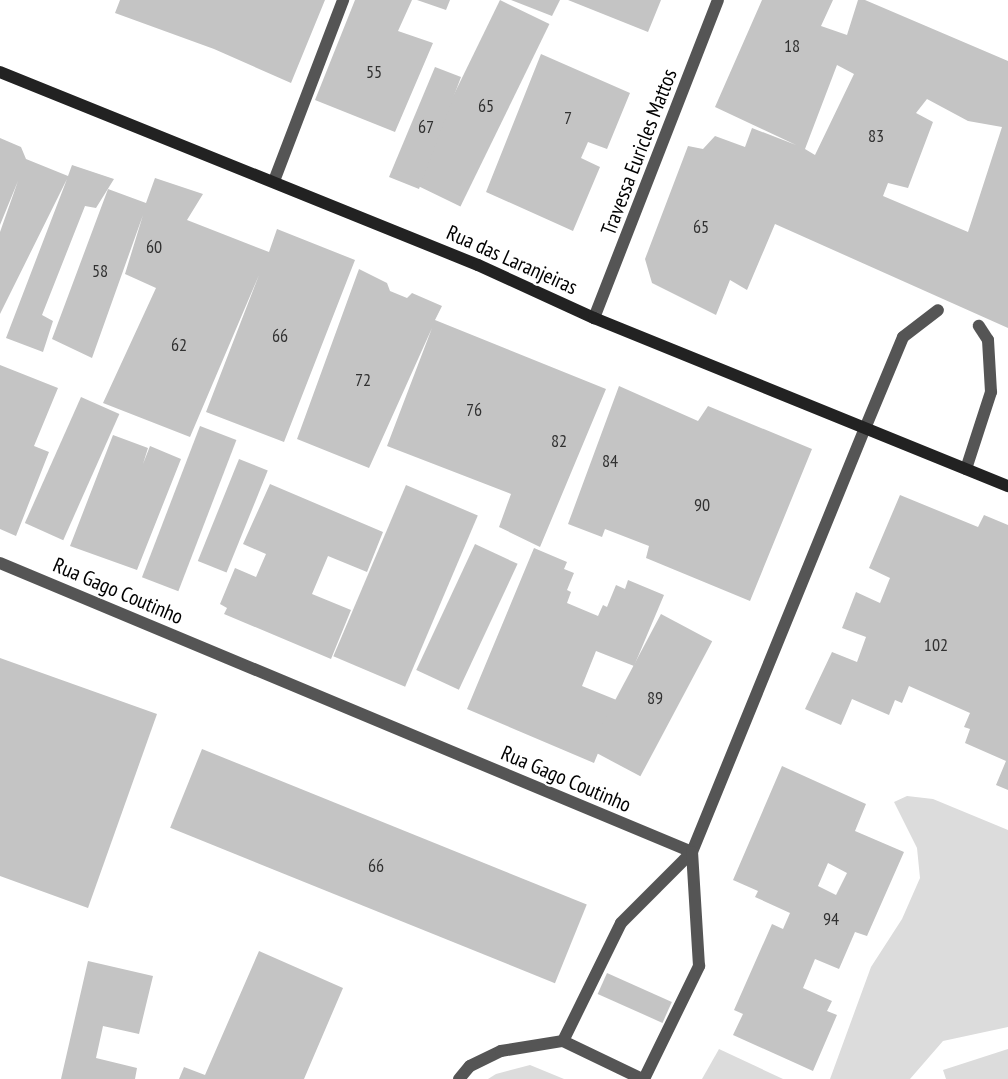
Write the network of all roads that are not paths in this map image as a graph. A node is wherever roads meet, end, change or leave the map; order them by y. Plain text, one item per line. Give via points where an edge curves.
1 (343, 0) edge
2 (718, 0) edge
3 (0, 72) edge
4 (274, 181) junction
5 (938, 310) dead end
6 (594, 318) junction
7 (979, 326) dead end
8 (866, 426) junction
9 (966, 469) junction
10 (1008, 486) edge
11 (0, 563) edge
12 (692, 852) junction
13 (563, 1041) junction
14 (459, 1079) edge
15 (643, 1079) edge

1 - 4 street
2 - 6 street, Travessa Euricles Mattos
3 - 4 main road, Rua das Laranjeiras
4 - 6 main road, Rua das Laranjeiras
5 - 8 street via 903,337
6 - 8 main road, Rua das Laranjeiras
7 - 9 street via 988,340 992,392
8 - 9 main road, Rua das Laranjeiras
8 - 12 street
9 - 10 main road, Rua das Laranjeiras
11 - 12 street, Rua Gago Coutinho
12 - 13 street via 621,923
12 - 15 street via 699,966
13 - 14 street via 501,1050 470,1066
13 - 15 street

